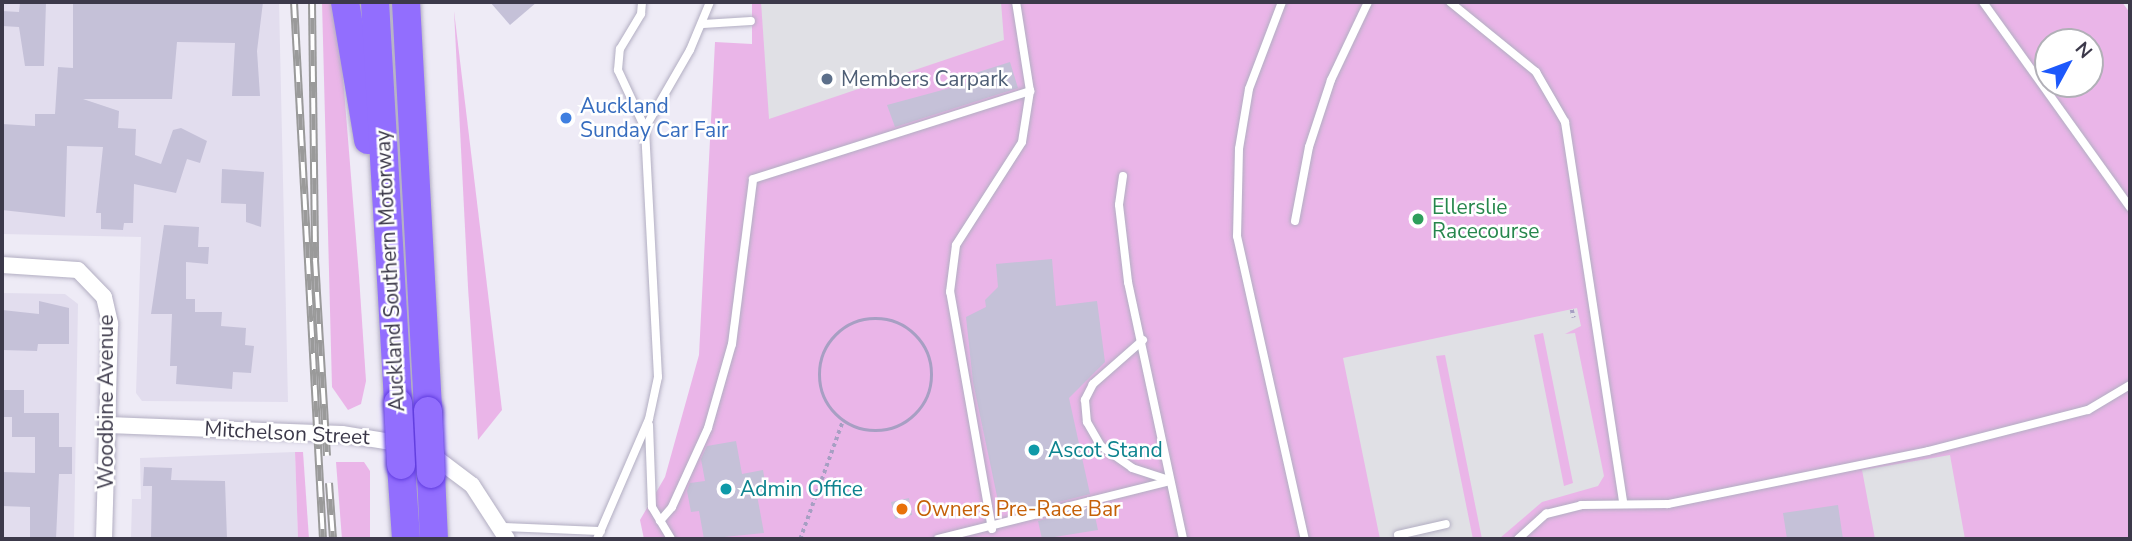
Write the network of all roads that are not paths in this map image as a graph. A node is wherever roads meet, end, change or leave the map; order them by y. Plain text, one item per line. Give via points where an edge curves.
1 (345, 2) edge
2 (375, 2) edge
3 (406, 2) edge
4 (425, 2) edge
5 (642, 2) edge
6 (710, 2) edge
7 (1016, 2) edge
8 (1282, 2) edge
9 (1368, 2) edge
10 (1450, 2) edge
11 (1983, 2) edge
12 (751, 21) dead end
13 (702, 24) junction
14 (410, 90) junction
15 (1030, 91) junction
16 (645, 128) junction
17 (1123, 176) dead end
18 (2130, 207) edge
19 (1295, 221) dead end
20 (388, 235) junction
21 (2, 265) edge
22 (1143, 340) junction
23 (2130, 384) edge
24 (649, 419) junction
25 (108, 425) junction
26 (1170, 481) junction
27 (1623, 502) junction
28 (660, 521) junction
29 (1446, 524) dead end
30 (992, 529) junction
31 (505, 533) edge
32 (1398, 534) dead end
33 (599, 535) edge
34 (104, 539) edge
35 (406, 539) edge
36 (435, 539) edge
37 (671, 539) edge
38 (938, 539) edge
39 (1183, 539) edge
40 (1305, 539) edge
41 (1518, 539) edge

1 - 20 highway
2 - 20 highway, Auckland Southern Motorway
3 - 14 highway, Auckland Southern Motorway
4 - 14 highway
5 - 16 lane via 641,14 620,49 618,70
6 - 13 lane
7 - 15 lane
8 - 40 lane via 1249,89 1238,161 1237,236
9 - 19 lane via 1331,80 1309,147
10 - 27 lane via 1536,72 1565,122
11 - 18 lane
12 - 13 lane
13 - 16 lane
14 - 36 highway, Auckland Southern Motorway, bridge
15 - 28 lane via 754,179 732,344 708,428 672,508
15 - 30 lane via 1022,142 956,245 950,292
16 - 24 lane via 660,349
17 - 22 lane via 1119,205
20 - 35 highway, Auckland Southern Motorway, bridge
21 - 25 street, Woodbine Avenue via 65,267 97,285 110,324
22 - 26 lane
22 - 26 lane via 1093,384 1085,400 1087,422 1101,446 1132,468
23 - 27 lane via 2088,411 1928,451 1668,504
24 - 28 lane via 650,495
24 - 33 lane
25 - 31 street, Mitchelson Street via 385,438 445,462 472,485
25 - 34 street, Woodbine Avenue
26 - 30 lane
26 - 39 lane
27 - 41 lane via 1546,514
28 - 37 lane
29 - 32 lane
30 - 38 lane
31 - 33 lane

